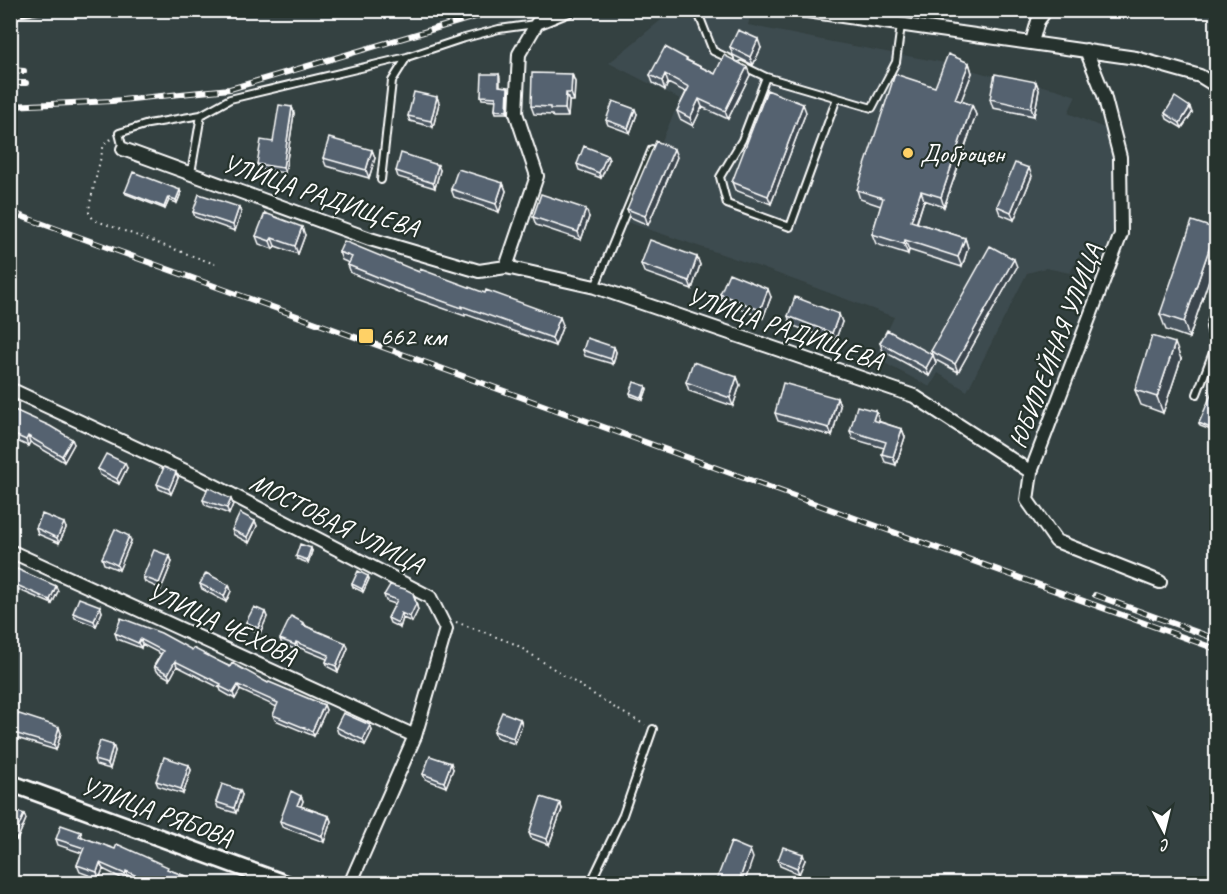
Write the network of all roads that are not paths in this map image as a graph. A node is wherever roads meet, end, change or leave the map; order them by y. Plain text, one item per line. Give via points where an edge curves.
1 (569, 10) edge
2 (698, 10) edge
3 (800, 10) edge
4 (1046, 10) edge
5 (537, 23) junction
6 (901, 24) junction
7 (1032, 42) junction
8 (1086, 50) junction
9 (407, 57) junction
10 (766, 77) junction
11 (1216, 86) edge
12 (837, 98) junction
13 (201, 115) junction
14 (123, 149) joint
15 (652, 149) edge
16 (191, 173) junction
17 (381, 180) dead end
18 (506, 267) junction
19 (595, 287) junction
20 (1216, 305) edge
21 (1213, 328) edge
22 (10, 389) edge
23 (1197, 394) dead end
24 (1031, 472) junction
25 (10, 551) edge
26 (1160, 582) dead end
27 (653, 729) road end
28 (415, 736) junction
29 (10, 783) edge
30 (287, 884) edge
31 (350, 884) edge
32 (590, 884) edge

1 - 5 street
2 - 10 lane via 713,51
3 - 6 street
4 - 7 street
5 - 9 lane via 499,29
5 - 18 street via 519,54 516,113 537,176
6 - 7 street
6 - 12 lane via 896,62 872,108
7 - 8 street
8 - 11 street via 1136,58 1200,76
8 - 24 street, ЮБИЛЕЙНАЯ УЛИЦА via 1104,95 1120,157 1121,234
9 - 13 lane via 230,99
9 - 17 lane via 392,81
10 - 12 lane
10 - 12 lane via 742,140 720,177 727,204 790,226
13 - 14 lane via 119,133
13 - 16 lane
14 - 16 street, УЛИЦА РАДИЩЕВА
15 - 19 lane
16 - 18 street, УЛИЦА РАДИЩЕВА via 381,242 479,271
18 - 19 street, УЛИЦА РАДИЩЕВА
19 - 24 street, УЛИЦА РАДИЩЕВА via 914,396
20 - 21 lane
21 - 23 lane via 1215,347
22 - 28 street, МОСТОВАЯ УЛИЦА via 196,476 430,597 446,629
24 - 26 street, ЮБИЛЕЙНАЯ УЛИЦА via 1027,500 1056,541
25 - 28 street, УЛИЦА ЧЕХОВА
27 - 32 lane via 623,815
28 - 31 street
29 - 30 street, УЛИЦА РЯБОВА

